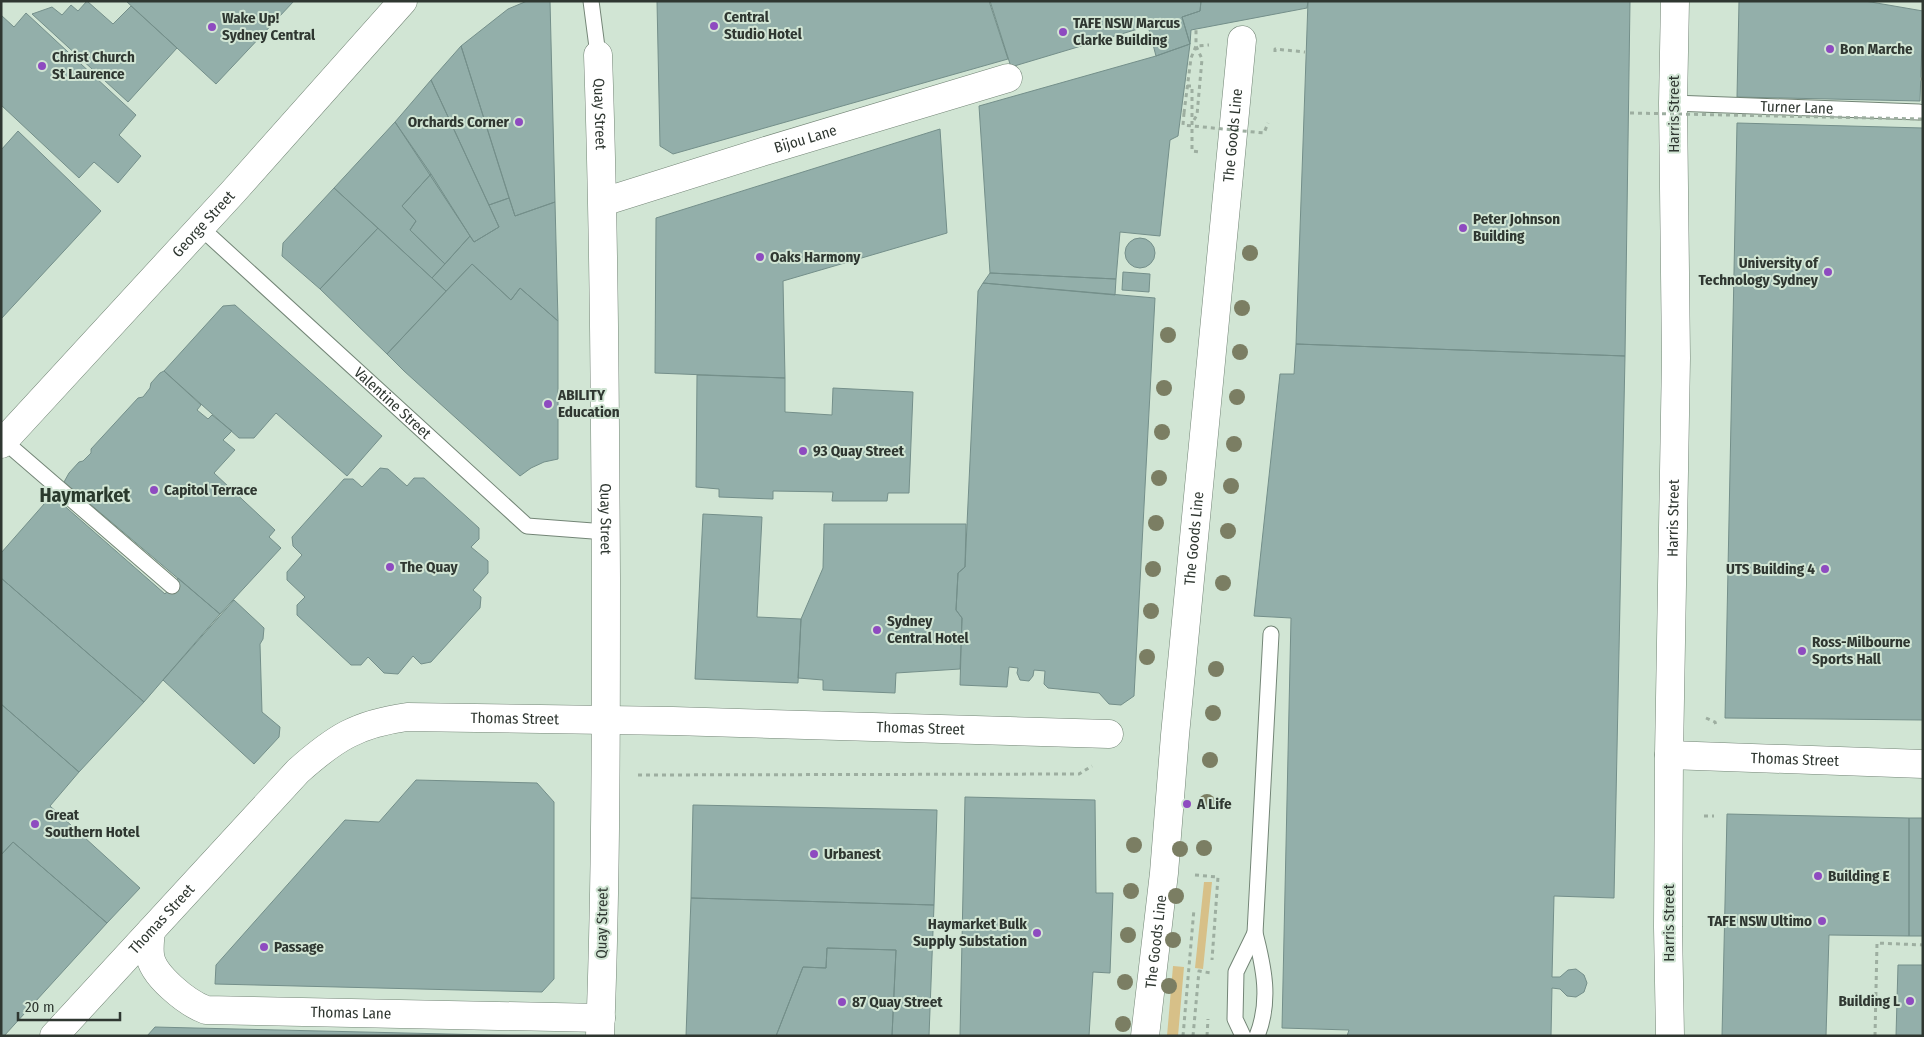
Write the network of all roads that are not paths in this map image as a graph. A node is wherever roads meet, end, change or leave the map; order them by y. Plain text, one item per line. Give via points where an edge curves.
1 (403, 1) edge
2 (591, 1) edge
3 (1675, 1) edge
4 (1242, 40) dead end
5 (598, 54) joint
6 (1008, 78) dead end
7 (1673, 103) junction
8 (1921, 115) edge
9 (603, 202) junction
10 (200, 228) junction
11 (3, 443) edge
12 (606, 532) junction
13 (172, 586) dead end
14 (1271, 634) dead end
15 (606, 720) junction
16 (1109, 734) dead end
17 (1669, 755) junction
18 (1923, 764) edge
19 (151, 931) junction
20 (1255, 933) junction
21 (601, 1027) edge
22 (54, 1036) edge
23 (1145, 1036) edge
24 (1242, 1036) edge
25 (1257, 1036) edge
26 (1670, 1036) edge

1 - 10 street, George Street
2 - 5 lane, Quay Street
3 - 7 street, Harris Street
4 - 23 street, The Goods Line via 1164,873
5 - 9 street, Quay Street
6 - 9 street, Bijou Lane
7 - 8 lane, Turner Lane
7 - 17 street, Harris Street via 1676,358
9 - 12 street, Quay Street
10 - 11 street, George Street
10 - 12 lane, Valentine Street via 526,526
11 - 13 lane
12 - 15 street, Quay Street
14 - 20 lane
15 - 16 street, Thomas Street
15 - 19 street, Thomas Street via 408,717 381,721 348,732 298,771
15 - 21 street, Quay Street
17 - 18 street, Thomas Street
17 - 26 street, Harris Street
19 - 21 street, Thomas Lane via 153,965 190,1003 206,1010
19 - 22 street, Thomas Street
20 - 24 lane via 1236,972 1234,1019
20 - 25 lane via 1264,971 1264,1020

